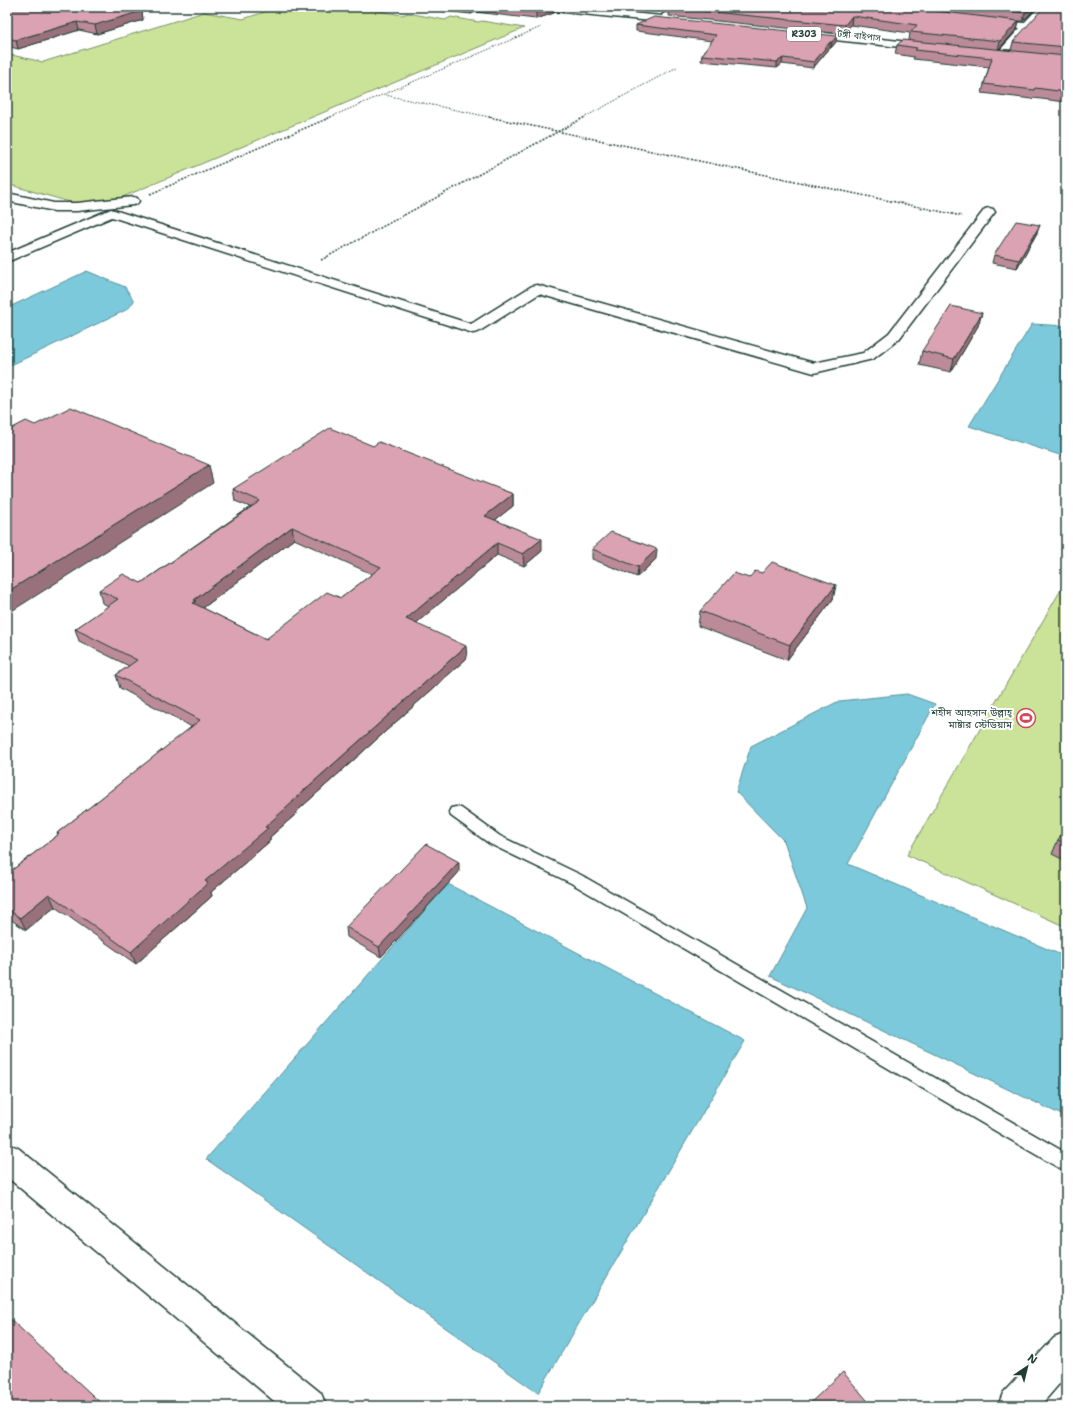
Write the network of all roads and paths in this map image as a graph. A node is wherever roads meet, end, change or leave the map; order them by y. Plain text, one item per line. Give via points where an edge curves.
1 (543, 7) edge
2 (580, 7) edge
3 (647, 7) edge
4 (1041, 10) edge
5 (631, 12) junction
6 (975, 20) edge
7 (1026, 26) junction
8 (541, 27) edge
9 (1004, 52) edge
10 (677, 67) dead end
11 (385, 95) junction
12 (558, 131) junction
13 (7, 197) edge
14 (133, 201) junction
15 (989, 212) dead end
16 (111, 213) junction
17 (964, 216) dead end
18 (7, 258) edge
19 (297, 273) junction
20 (456, 812) dead end
21 (7, 1158) edge
22 (1066, 1163) edge
23 (1066, 1350) edge
24 (308, 1406) edge
25 (1016, 1406) edge

1 - 5 main road, টঙ্গী বাইপাস / R303 via 940,46
2 - 5 main road, টঙ্গী বাইপাস / R303
3 - 5 lane
4 - 7 main road
6 - 7 main road
7 - 9 main road
8 - 11 path
10 - 12 path
11 - 12 path
11 - 14 path
12 - 17 path
12 - 19 path
13 - 14 main road via 54,207 77,208
14 - 16 main road
15 - 19 main road via 894,336 868,356 814,368 537,289 473,329
16 - 18 main road
16 - 19 main road
20 - 22 lane via 495,840 576,879
21 - 24 main road
23 - 25 main road

